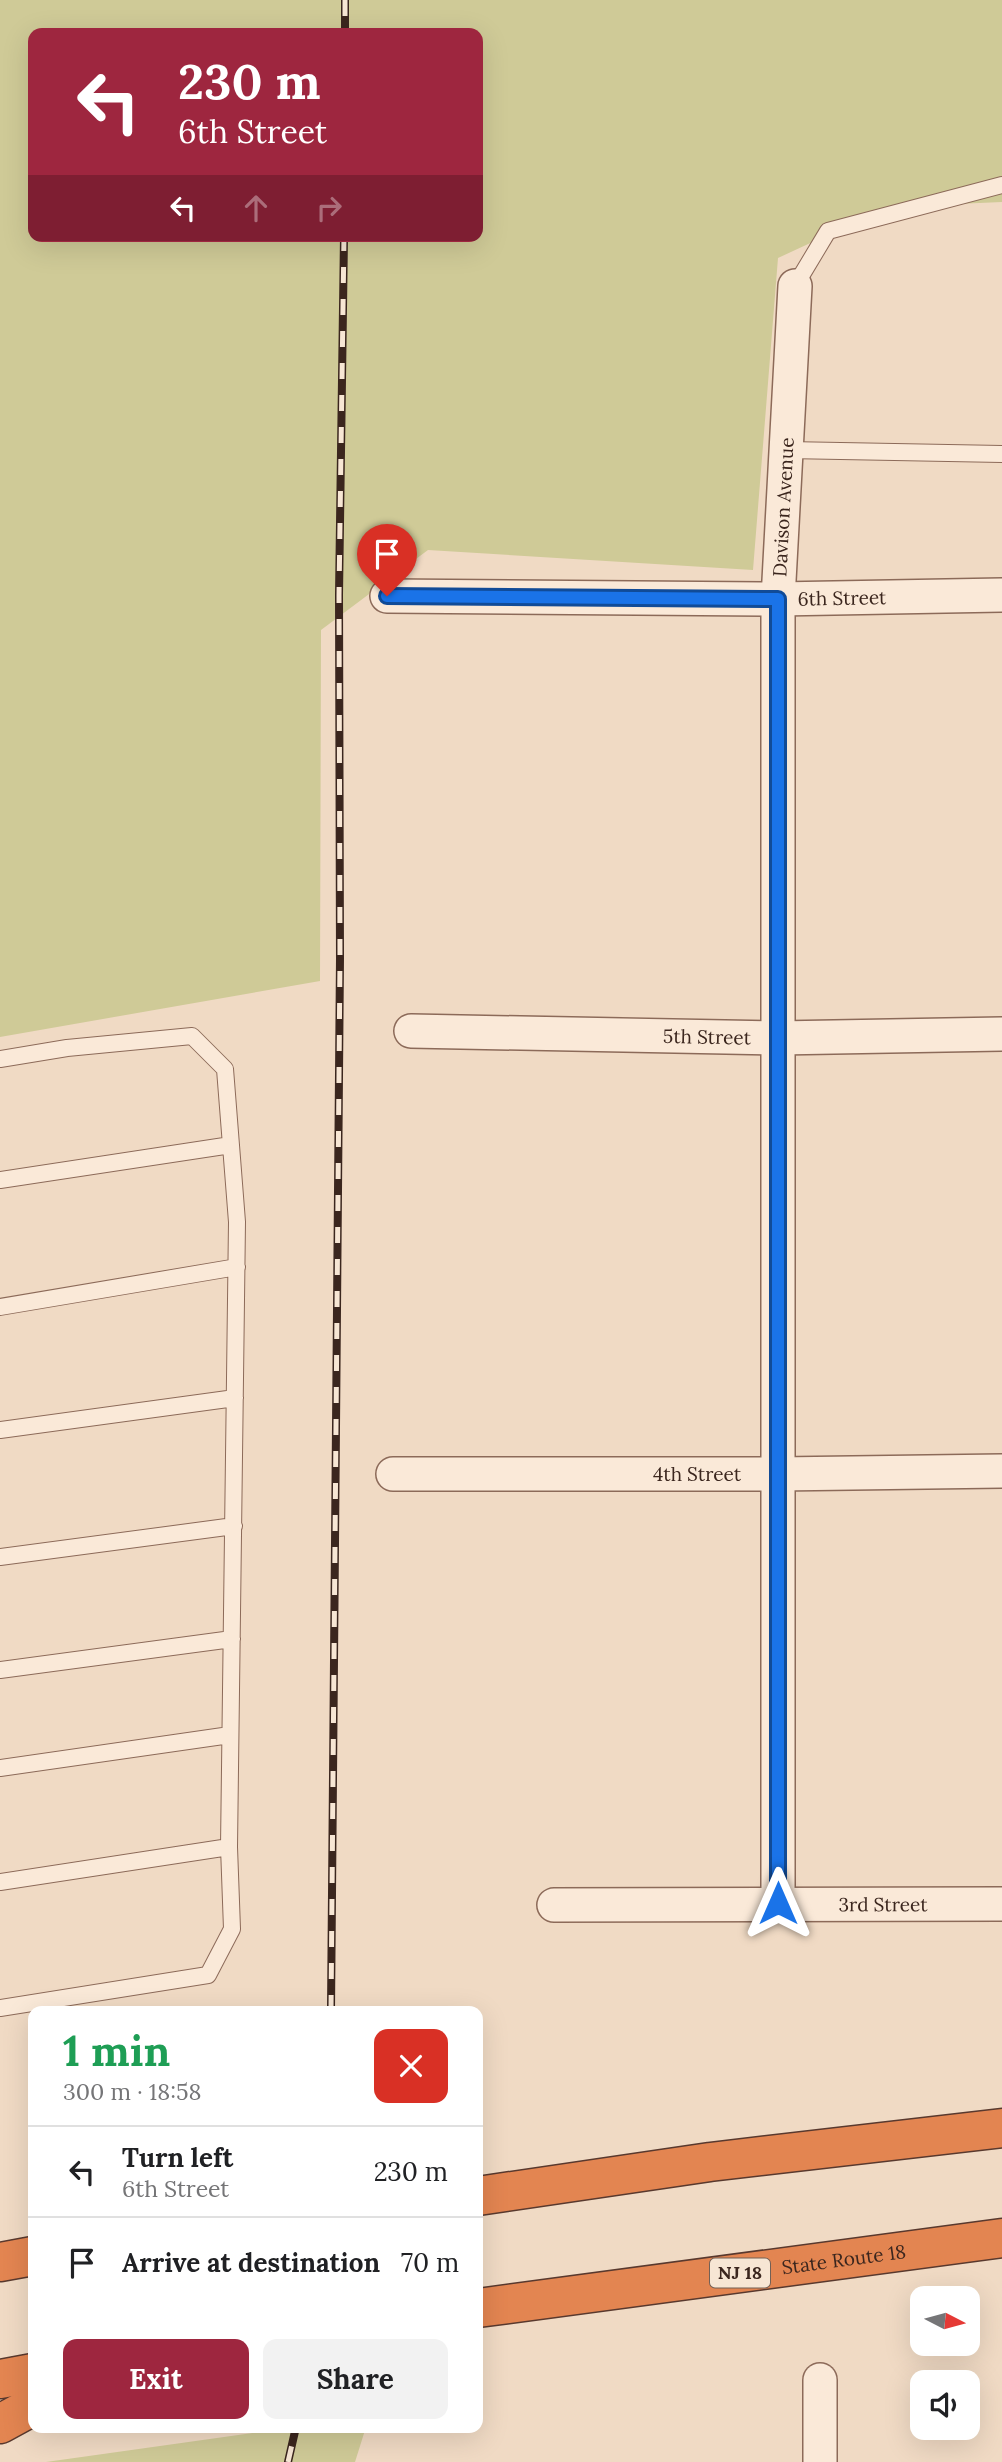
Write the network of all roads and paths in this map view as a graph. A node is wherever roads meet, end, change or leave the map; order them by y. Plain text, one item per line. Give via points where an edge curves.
1 (1002, 185) edge
2 (795, 286) joint
3 (787, 450) junction
4 (1002, 454) edge
5 (1002, 595) edge
6 (387, 596) dead end
7 (778, 599) junction
8 (411, 1031) dead end
9 (1002, 1034) edge
10 (778, 1038) junction
11 (0, 1059) edge
12 (231, 1145) junction
13 (0, 1180) edge
14 (237, 1268) junction
15 (0, 1307) edge
16 (235, 1398) junction
17 (0, 1430) edge
18 (1002, 1471) edge
19 (393, 1474) dead end
20 (778, 1474) junction
21 (234, 1526) junction
22 (0, 1557) edge
23 (232, 1639) junction
24 (0, 1670) edge
25 (230, 1735) junction
26 (0, 1768) edge
27 (229, 1847) junction
28 (0, 1882) edge
29 (778, 1903) junction
30 (1002, 1904) edge
31 (554, 1905) dead end
32 (0, 2008) edge
33 (1002, 2128) edge
34 (483, 2195) edge
35 (1002, 2238) edge
36 (483, 2307) edge
37 (28, 2374) edge
38 (0, 2379) edge
39 (820, 2380) dead end
40 (28, 2409) edge
41 (0, 2424) edge
42 (820, 2462) edge

1 - 2 lane via 828,231
2 - 3 street, Davison Avenue
3 - 4 lane
3 - 7 street, Davison Avenue
5 - 7 street, 6th Street
6 - 7 street, 6th Street
7 - 10 street, Davison Avenue
8 - 10 street, 5th Street
9 - 10 street, 5th Street
10 - 20 street, Davison Avenue
11 - 12 lane via 192,1035 225,1069
12 - 13 lane
12 - 14 lane
14 - 15 lane
14 - 16 lane
16 - 17 lane
16 - 21 lane
18 - 20 street, 4th Street
19 - 20 street, 4th Street
20 - 29 street, Davison Avenue
21 - 22 lane
21 - 23 lane
23 - 24 lane
23 - 25 lane
25 - 26 lane
25 - 27 lane
27 - 28 lane
27 - 32 lane via 232,1929 208,1975
29 - 30 street, 3rd Street
29 - 31 street, 3rd Street
33 - 34 highway via 710,2162
35 - 36 highway, State Route 18 / NJ 18
37 - 38 highway
39 - 42 street
40 - 41 highway

